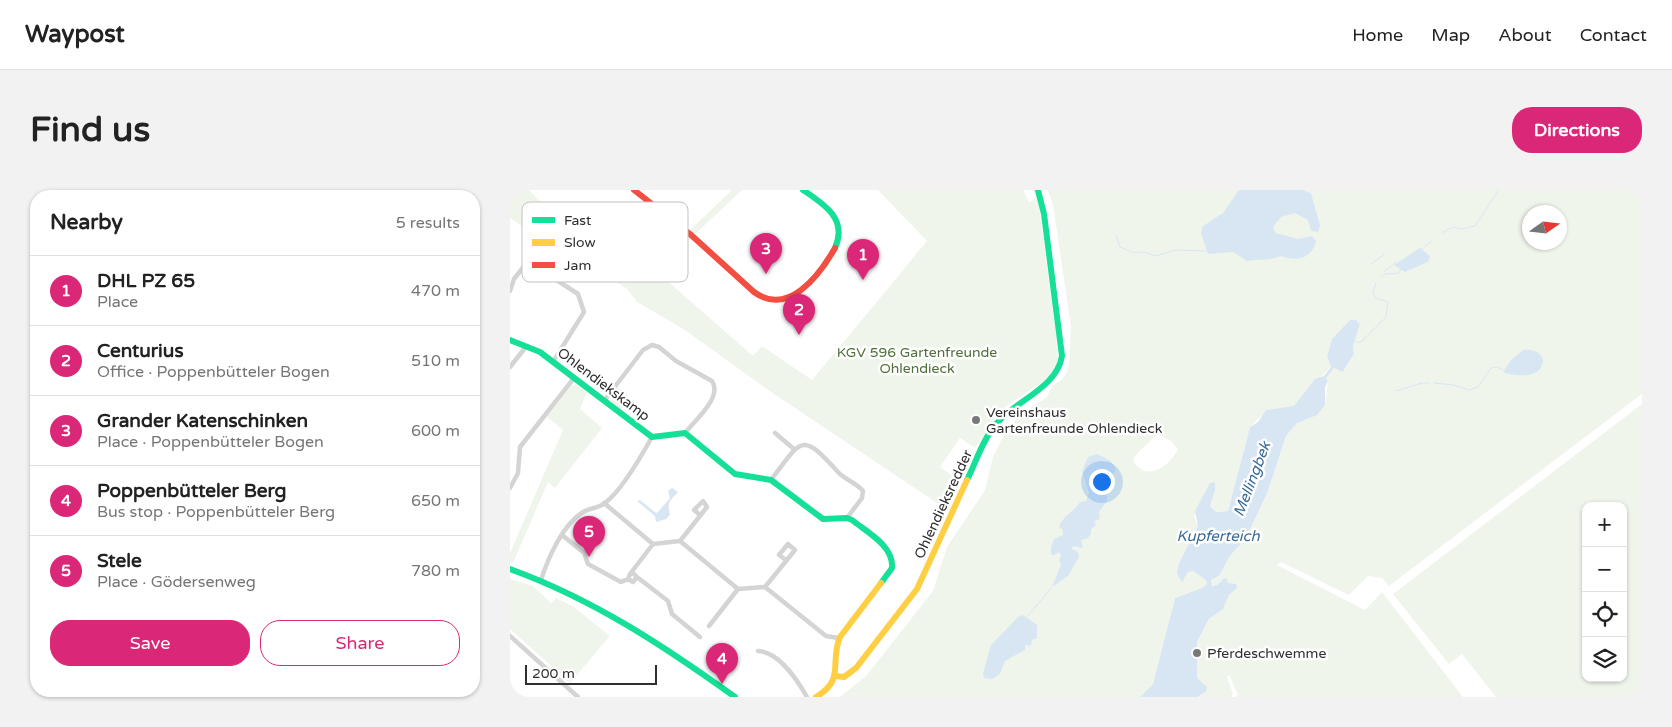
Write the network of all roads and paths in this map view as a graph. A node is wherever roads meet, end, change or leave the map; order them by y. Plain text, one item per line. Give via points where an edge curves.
1 (634, 190) edge
2 (803, 190) edge
3 (1038, 190) edge
4 (650, 202) edge
5 (688, 233) edge
6 (522, 269) edge
7 (560, 282) edge
8 (510, 291) edge
9 (510, 340) edge
10 (525, 348) junction
11 (553, 362) junction
12 (510, 367) edge
13 (574, 378) junction
14 (604, 401) junction
15 (685, 433) junction
16 (775, 433) dead end
17 (652, 437) junction
18 (794, 449) junction
19 (771, 480) junction
20 (510, 488) edge
21 (604, 503) junction
22 (700, 515) dead end
23 (847, 518) junction
24 (562, 535) junction
25 (680, 541) junction
26 (653, 544) junction
27 (786, 560) dead end
28 (510, 569) edge
29 (630, 574) junction
30 (637, 577) junction
31 (628, 579) junction
32 (541, 580) junction
33 (765, 587) junction
34 (738, 589) junction
35 (709, 626) dead end
36 (510, 636) edge
37 (700, 637) dead end
38 (838, 638) junction
39 (758, 651) dead end
40 (836, 676) junction
41 (578, 697) edge
42 (735, 697) edge
43 (807, 697) edge
44 (816, 697) edge

1 - 4 street
2 - 5 street via 833,212 838,225 837,244 800,292 787,299 775,301 754,292
3 - 40 street, Ohlendieksredder via 1061,347 1060,369 995,425 952,509 917,589 856,668 844,677
6 - 8 street
7 - 11 street via 578,294 584,312
9 - 10 street, Ohlendiekskamp
10 - 11 street, Ohlendiekskamp via 540,352
10 - 12 street
11 - 13 street, Ohlendiekskamp
13 - 14 street, Ohlendiekskamp
13 - 20 street via 520,447 518,473
14 - 15 street via 644,350 652,345 659,347 676,361 712,381 716,389 714,397
14 - 17 street, Ohlendiekskamp
15 - 17 street, Ohlendiekskamp
15 - 19 street via 735,474
16 - 18 street
17 - 21 street via 635,466
18 - 19 street
18 - 23 street via 803,444 811,446 828,458 839,474 861,488 862,498
19 - 23 street via 823,519
21 - 24 street via 583,512
21 - 26 street
22 - 25 street
23 - 38 street via 890,552 893,564
24 - 31 street via 584,553 588,564 621,582
24 - 32 street
25 - 26 street
25 - 34 street
26 - 29 street
27 - 33 street
28 - 32 street
29 - 30 street
29 - 31 street
30 - 31 street via 633,582
30 - 37 street via 668,601 672,614
32 - 42 street via 622,621
33 - 34 street
33 - 38 street via 826,636
34 - 35 street
36 - 41 street
38 - 40 street
39 - 43 street via 765,652 792,672
40 - 44 street via 829,688

